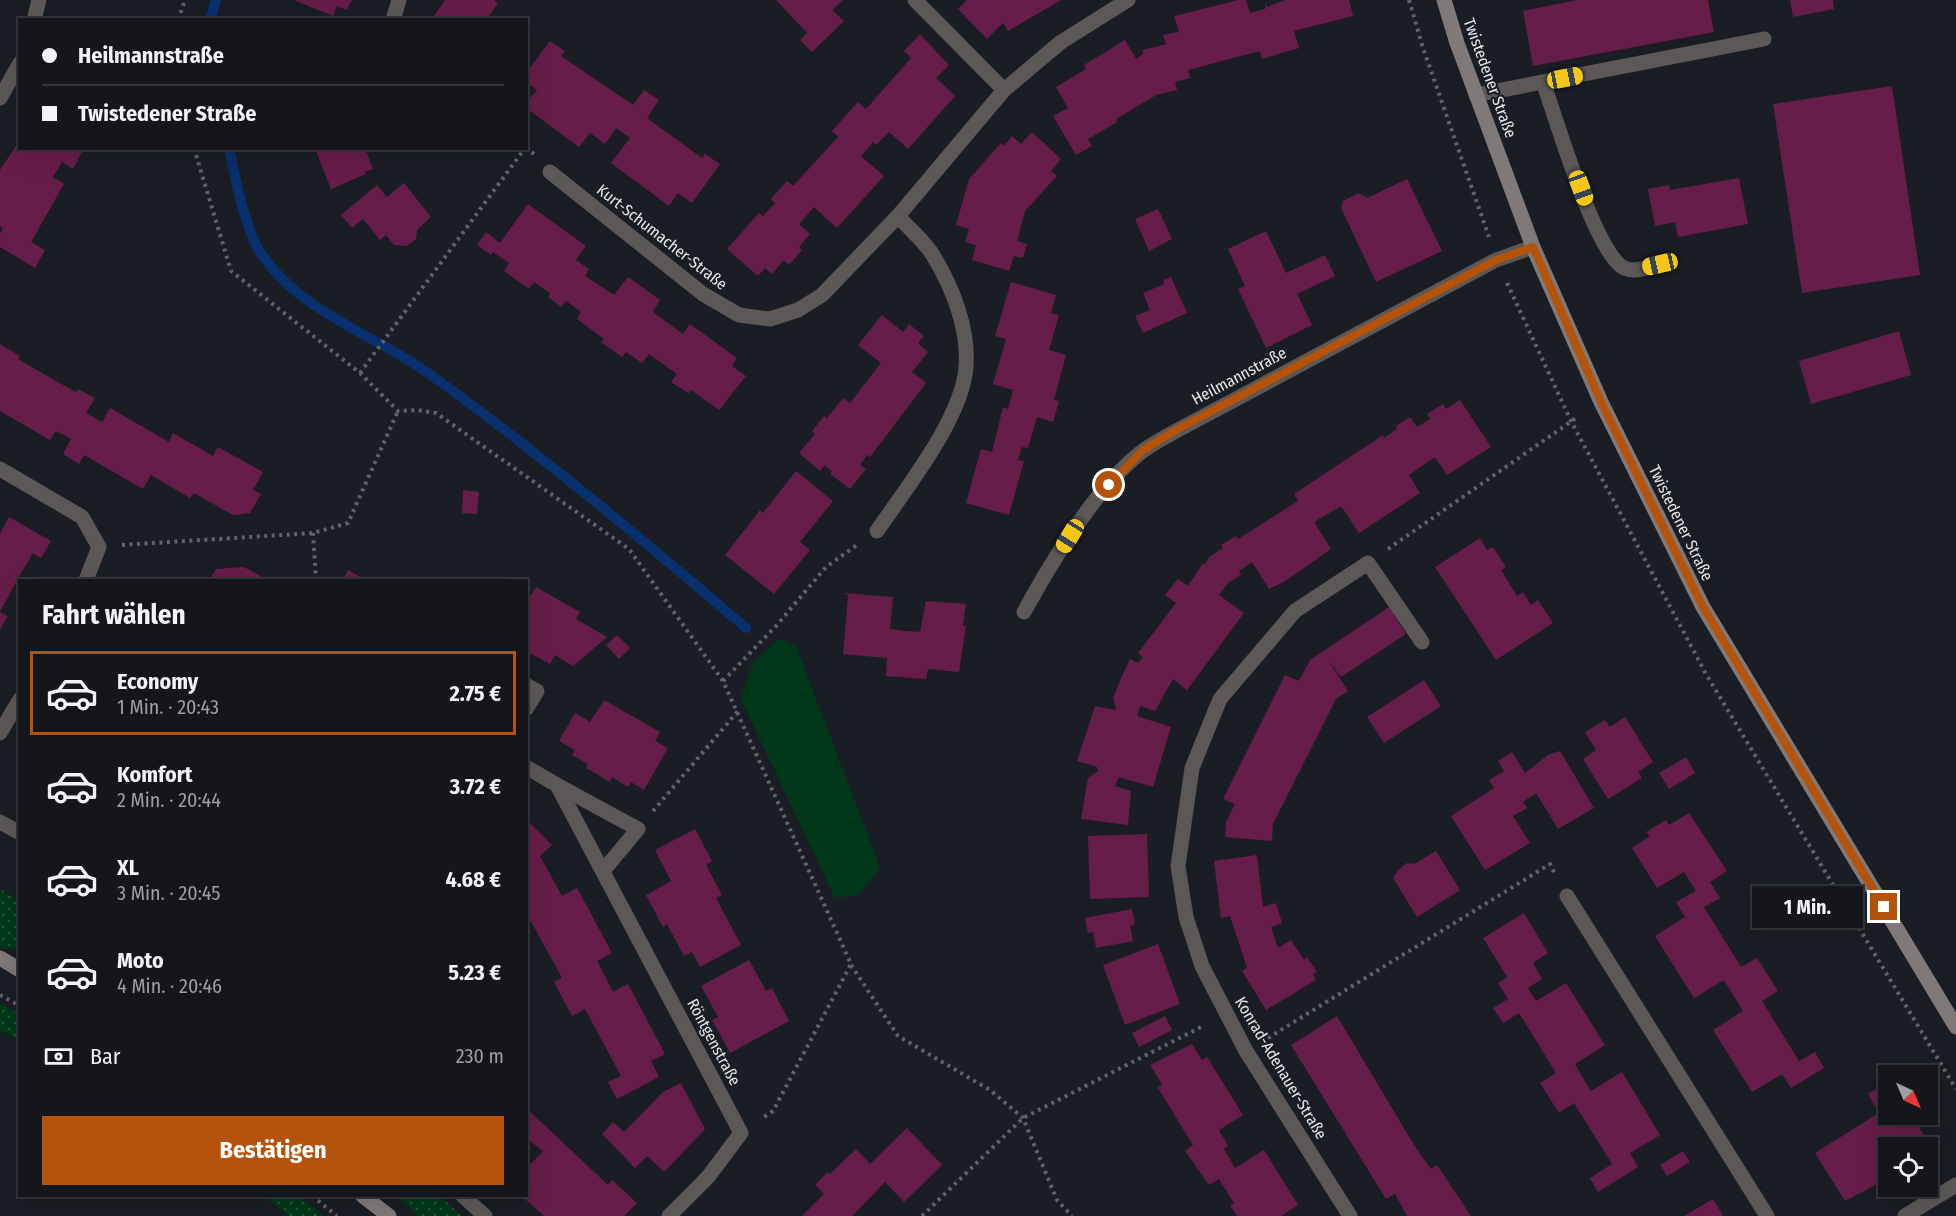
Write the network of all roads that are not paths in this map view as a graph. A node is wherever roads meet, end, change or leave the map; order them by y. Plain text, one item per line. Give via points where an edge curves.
1 (39, 0) edge
2 (399, 0) edge
3 (915, 0) edge
4 (1128, 0) edge
5 (1444, 0) edge
6 (34, 18) edge
7 (394, 18) edge
8 (1764, 39) dead end
9 (18, 66) edge
10 (1543, 82) junction
11 (1004, 90) junction
12 (1476, 95) junction
13 (0, 98) edge
14 (550, 172) dead end
15 (898, 216) junction
16 (1533, 247) junction
17 (1660, 264) dead end
18 (0, 470) edge
19 (877, 531) road end
20 (86, 579) edge
21 (1024, 612) dead end
22 (1422, 642) dead end
23 (528, 686) edge
24 (18, 702) edge
25 (528, 706) edge
26 (0, 733) edge
27 (528, 768) edge
28 (557, 785) junction
29 (0, 822) edge
30 (18, 832) edge
31 (603, 871) junction
32 (1567, 896) road end
33 (0, 958) edge
34 (18, 969) edge
35 (1956, 1027) edge
36 (1956, 1185) edge
37 (364, 1197) edge
38 (464, 1197) edge
39 (389, 1216) edge
40 (485, 1216) edge
41 (669, 1216) edge
42 (1350, 1216) edge
43 (1767, 1216) edge
44 (1905, 1216) edge

1 - 6 street
2 - 7 street
3 - 11 street
4 - 11 street, Kurt-Schumacher-Straße via 1061,42
5 - 12 street, Twistedener Straße
8 - 10 street
9 - 13 street
10 - 12 street
10 - 17 street via 1609,254 1632,271
11 - 15 street, Kurt-Schumacher-Straße
12 - 16 street, Twistedener Straße
14 - 15 street, Kurt-Schumacher-Straße via 703,294 739,315 770,319 798,310 822,295
15 - 19 street via 934,255 954,297 964,334 966,367 943,433
16 - 21 street, Heilmannstraße via 1496,260 1143,450 1109,485 1070,536
16 - 35 street, Twistedener Straße via 1601,402 1703,607
18 - 20 street via 82,517 99,547
22 - 42 street, Konrad-Adenauer-Straße via 1368,563 1295,611 1220,699 1192,768 1178,866 1186,917 1202,966 1246,1052
23 - 25 street via 537,691
24 - 26 street
27 - 28 street
28 - 31 street, Röntgenstraße
28 - 31 street via 638,829
29 - 30 street
31 - 41 street, Röntgenstraße via 741,1133 708,1177
32 - 43 street
33 - 34 street
36 - 44 street
37 - 39 street
38 - 40 street

